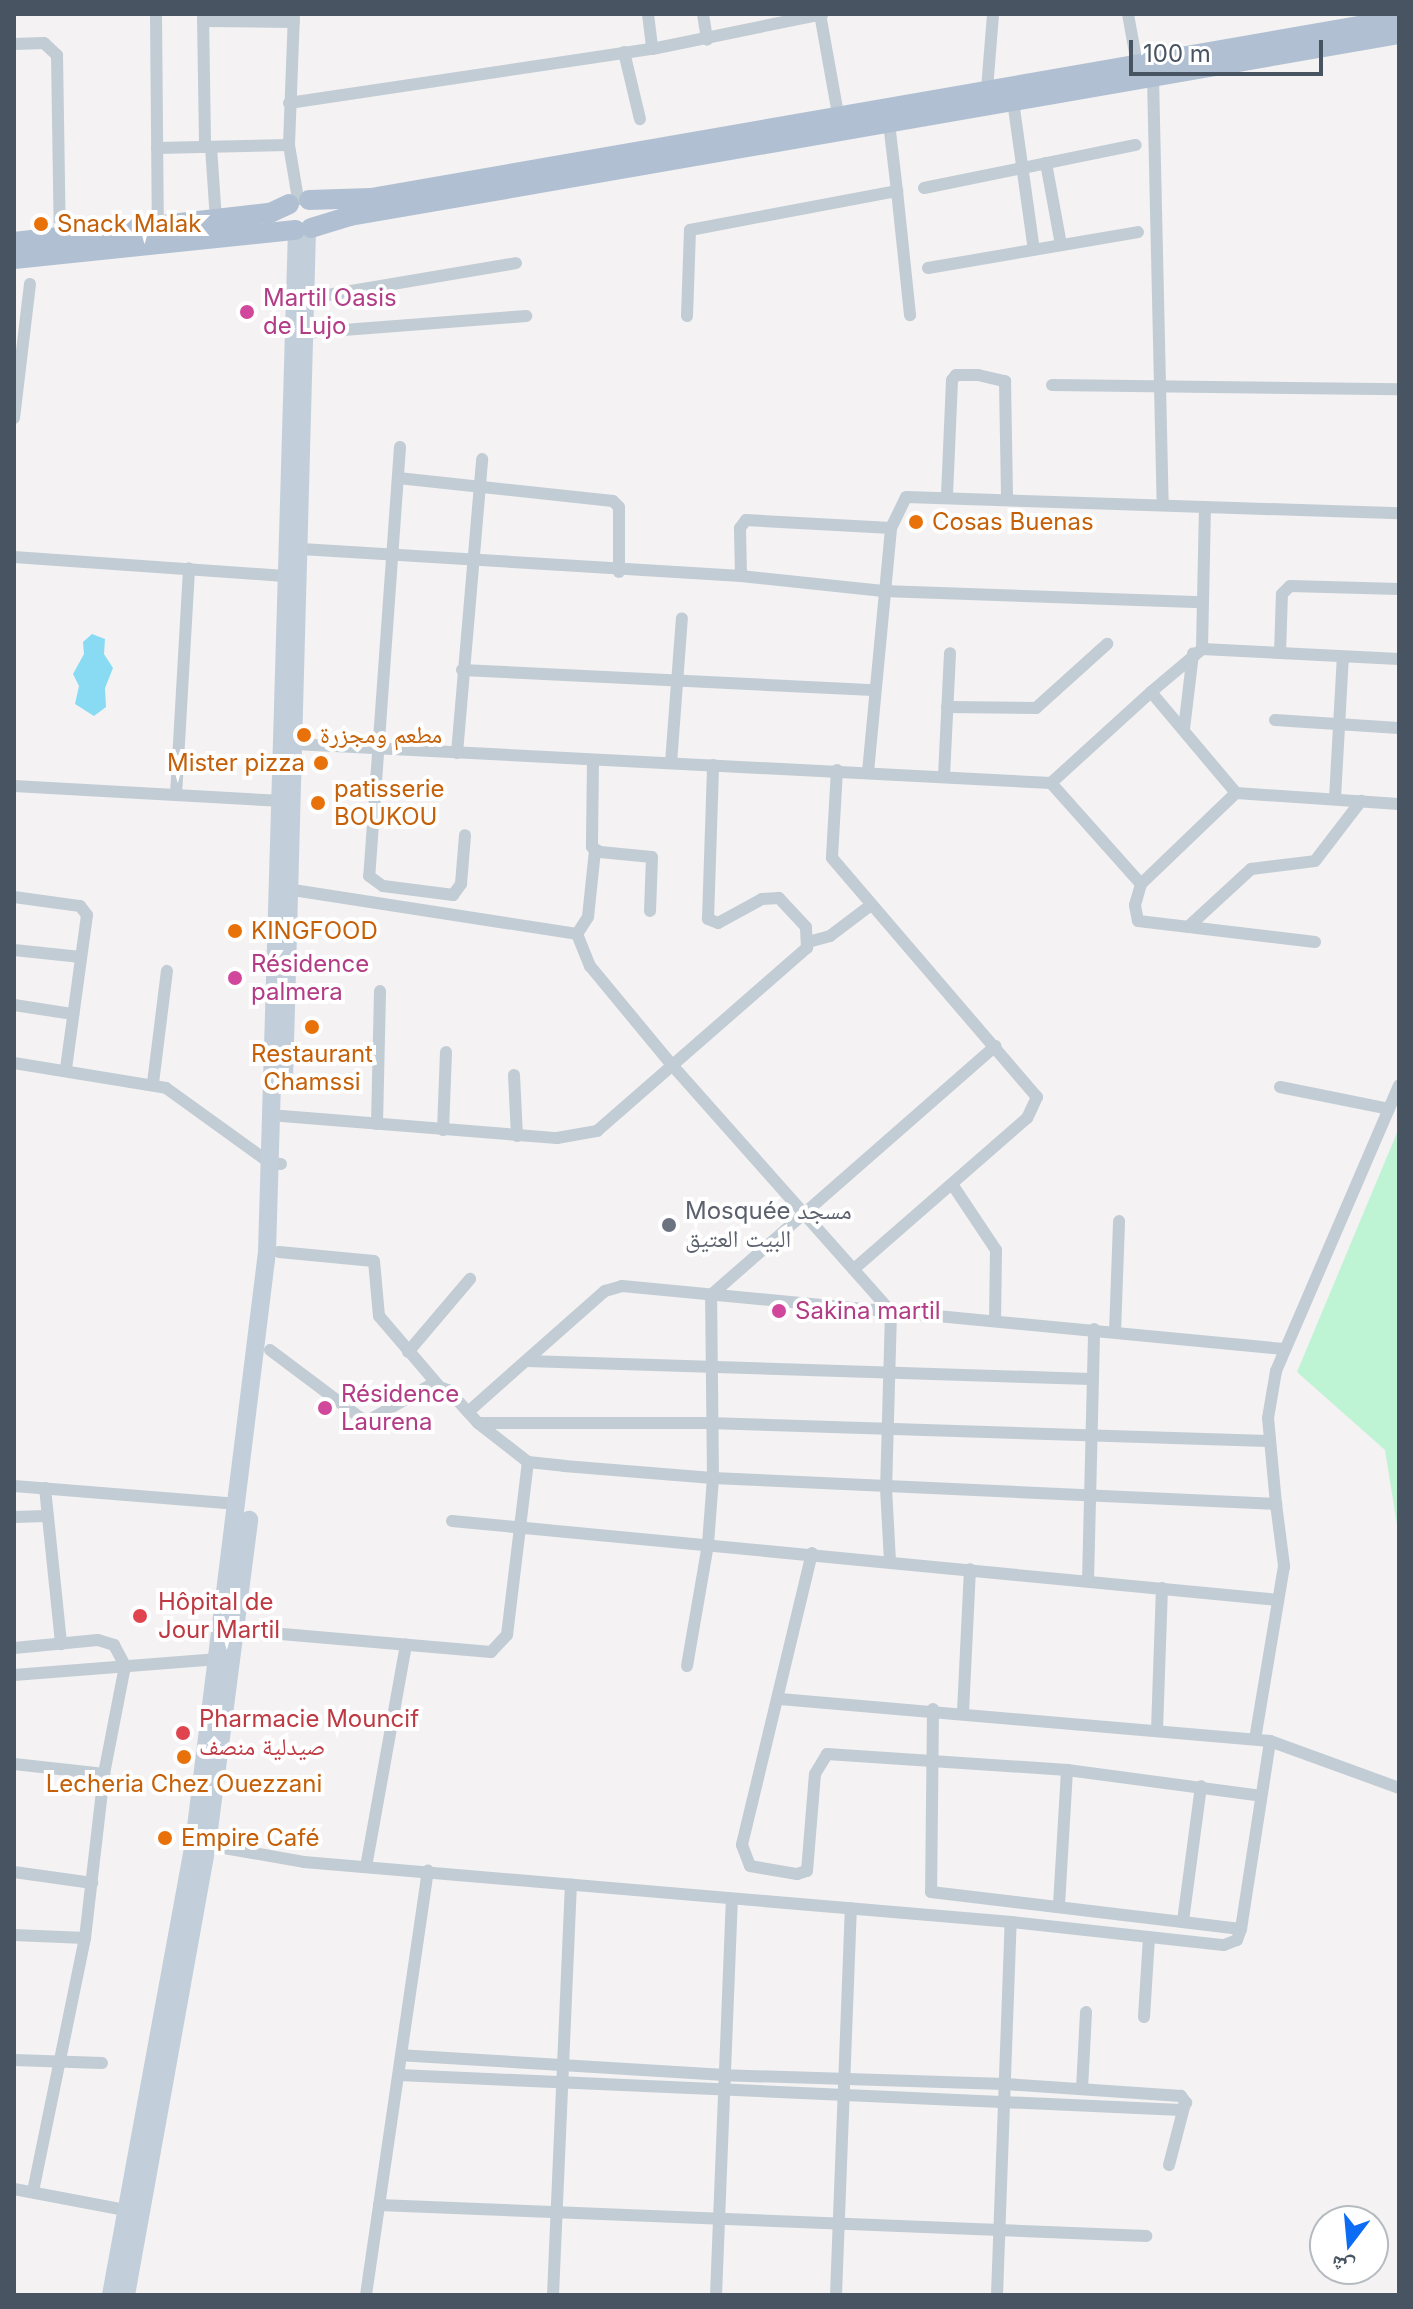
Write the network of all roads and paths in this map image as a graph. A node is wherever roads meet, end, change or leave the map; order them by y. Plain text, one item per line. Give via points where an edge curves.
1 (156, 14) edge
2 (648, 14) edge
3 (703, 14) edge
4 (758, 14) edge
5 (821, 14) edge
6 (993, 14) edge
7 (1128, 14) edge
8 (203, 18) edge
9 (294, 18) edge
10 (1399, 19) edge
11 (760, 28) junction
12 (1399, 34) edge
13 (707, 40) junction
14 (14, 44) edge
15 (652, 49) junction
16 (624, 52) junction
17 (1145, 70) junction
18 (987, 89) junction
19 (1013, 101) junction
20 (289, 103) junction
21 (838, 114) junction
22 (640, 119) dead end
23 (889, 123) junction
24 (289, 145) junction
25 (1136, 145) dead end
26 (208, 147) junction
27 (157, 148) junction
28 (1046, 163) junction
29 (1024, 168) junction
30 (924, 188) dead end
31 (897, 191) junction
32 (299, 201) junction
33 (216, 220) junction
34 (158, 226) junction
35 (303, 230) junction
36 (1138, 232) dead end
37 (60, 237) junction
38 (14, 242) edge
39 (1061, 245) junction
40 (1034, 250) junction
41 (14, 259) edge
42 (516, 263) dead end
43 (928, 268) dead end
44 (30, 284) dead end
45 (304, 299) junction
46 (910, 315) dead end
47 (526, 316) dead end
48 (687, 316) dead end
49 (20, 330) edge
50 (305, 333) junction
51 (1052, 385) dead end
52 (1163, 388) junction
53 (1399, 389) edge
54 (14, 415) edge
55 (400, 447) dead end
56 (482, 459) dead end
57 (398, 478) junction
58 (483, 488) junction
59 (947, 495) junction
60 (1007, 497) junction
61 (1163, 505) junction
62 (1205, 507) junction
63 (1399, 513) edge
64 (891, 528) junction
65 (301, 549) junction
66 (391, 553) junction
67 (14, 557) edge
68 (474, 558) junction
69 (189, 568) junction
70 (619, 572) junction
71 (284, 576) junction
72 (741, 576) junction
73 (1399, 589) edge
74 (883, 591) junction
75 (1202, 602) junction
76 (682, 618) dead end
77 (1107, 644) dead end
78 (1197, 652) junction
79 (950, 653) dead end
80 (1280, 653) junction
81 (1343, 657) junction
82 (1399, 659) edge
83 (462, 670) junction
84 (679, 680) junction
85 (874, 690) junction
86 (1151, 692) junction
87 (947, 707) junction
88 (1275, 720) dead end
89 (1339, 725) junction
90 (1399, 728) edge
91 (1184, 729) junction
92 (295, 744) junction
93 (377, 748) junction
94 (457, 753) junction
95 (593, 760) junction
96 (671, 763) junction
97 (713, 765) junction
98 (837, 770) junction
99 (868, 772) junction
100 (944, 776) junction
101 (1051, 783) junction
102 (14, 786) edge
103 (1236, 793) junction
104 (176, 795) junction
105 (1335, 798) junction
106 (279, 801) junction
107 (1361, 801) junction
108 (1399, 804) edge
109 (465, 835) dead end
110 (595, 850) junction
111 (1141, 884) junction
112 (293, 890) junction
113 (14, 897) edge
114 (871, 905) junction
115 (650, 911) dead end
116 (1188, 927) junction
117 (577, 934) junction
118 (808, 942) junction
119 (1315, 942) dead end
120 (14, 950) edge
121 (81, 957) junction
122 (167, 971) dead end
123 (380, 991) dead end
124 (14, 1005) edge
125 (73, 1014) junction
126 (995, 1046) junction
127 (446, 1052) dead end
128 (14, 1063) edge
129 (672, 1065) junction
130 (66, 1069) junction
131 (514, 1075) dead end
132 (153, 1083) junction
133 (1399, 1085) edge
134 (1280, 1087) dead end
135 (1389, 1109) junction
136 (282, 1116) junction
137 (377, 1124) junction
138 (443, 1130) junction
139 (517, 1136) junction
140 (275, 1163) junction
141 (952, 1184) junction
142 (804, 1214) junction
143 (1119, 1221) dead end
144 (279, 1252) junction
145 (854, 1269) junction
146 (470, 1279) dead end
147 (711, 1295) junction
148 (891, 1312) junction
149 (995, 1320) junction
150 (1094, 1329) junction
151 (1115, 1332) junction
152 (1284, 1349) junction
153 (270, 1350) junction
154 (408, 1352) junction
155 (527, 1361) junction
156 (710, 1367) junction
157 (889, 1374) junction
158 (1091, 1379) junction
159 (438, 1385) junction
160 (468, 1412) junction
161 (478, 1423) junction
162 (708, 1423) junction
163 (888, 1429) junction
164 (1089, 1436) junction
165 (1268, 1441) junction
166 (528, 1462) junction
167 (713, 1478) junction
168 (14, 1486) edge
169 (45, 1488) junction
170 (886, 1488) junction
171 (1087, 1497) junction
172 (238, 1504) junction
173 (1276, 1504) junction
174 (46, 1516) junction
175 (14, 1517) edge
176 (452, 1521) dead end
177 (519, 1525) junction
178 (708, 1544) junction
179 (812, 1553) junction
180 (890, 1561) junction
181 (970, 1569) junction
182 (1088, 1581) junction
183 (1162, 1588) junction
184 (1278, 1600) junction
185 (235, 1630) junction
186 (61, 1644) junction
187 (406, 1645) junction
188 (14, 1648) edge
189 (218, 1659) junction
190 (125, 1666) junction
191 (687, 1666) dead end
192 (14, 1675) edge
193 (780, 1699) junction
194 (933, 1709) junction
195 (963, 1712) junction
196 (1157, 1730) junction
197 (1255, 1739) junction
198 (1270, 1741) junction
199 (933, 1758) junction
200 (14, 1764) edge
201 (1067, 1770) junction
202 (104, 1774) junction
203 (1201, 1786) junction
204 (1399, 1788) edge
205 (1261, 1796) junction
206 (207, 1845) junction
207 (366, 1867) junction
208 (428, 1870) junction
209 (14, 1872) edge
210 (92, 1883) junction
211 (571, 1884) junction
212 (732, 1899) junction
213 (1059, 1905) junction
214 (851, 1908) junction
215 (1183, 1921) junction
216 (1011, 1922) junction
217 (1241, 1929) junction
218 (14, 1935) edge
219 (1149, 1937) junction
220 (85, 1938) junction
221 (1086, 2012) dead end
222 (1144, 2017) dead end
223 (402, 2055) junction
224 (14, 2060) edge
225 (61, 2060) junction
226 (102, 2063) dead end
227 (563, 2066) junction
228 (399, 2075) junction
229 (725, 2075) junction
230 (844, 2075) junction
231 (562, 2084) junction
232 (1005, 2084) junction
233 (1082, 2089) junction
234 (724, 2092) junction
235 (844, 2094) junction
236 (1004, 2101) junction
237 (1184, 2107) junction
238 (1169, 2165) dead end
239 (14, 2189) edge
240 (33, 2191) junction
241 (379, 2205) junction
242 (125, 2210) junction
243 (556, 2212) junction
244 (719, 2219) junction
245 (839, 2224) junction
246 (1000, 2230) junction
247 (1146, 2236) dead end
248 (111, 2295) edge
249 (126, 2295) edge
250 (366, 2295) edge
251 (553, 2295) edge
252 (716, 2295) edge
253 (836, 2295) edge
254 (997, 2295) edge

1 - 27 street
2 - 15 street
3 - 13 street
4 - 11 street
5 - 11 street
5 - 21 street
6 - 18 street
7 - 17 street
8 - 9 street
8 - 26 street
9 - 20 street
10 - 17 main road
11 - 13 street
12 - 17 main road
13 - 15 street
14 - 37 street via 44,43 57,55
15 - 16 street
16 - 20 street
16 - 22 street
17 - 18 main road
17 - 19 main road
17 - 52 street
18 - 21 main road
19 - 23 main road
19 - 29 street
20 - 24 street
21 - 32 main road via 371,198
23 - 31 street
23 - 35 main road via 350,216
24 - 26 street
24 - 32 street
25 - 28 street
26 - 27 street
26 - 33 street
27 - 34 street
28 - 29 street
28 - 39 street
29 - 30 street
29 - 40 street
31 - 46 street
31 - 48 street via 690,230
32 - 33 main road via 270,213
32 - 35 main road via 286,219
33 - 34 main road
34 - 37 main road
35 - 41 main road
35 - 45 street
35 - 71 street
36 - 39 street
37 - 38 main road
39 - 40 street
40 - 43 street
42 - 45 street
44 - 49 street
45 - 50 street
47 - 50 street
49 - 54 street
50 - 65 street
51 - 52 street
52 - 53 street
52 - 61 street
55 - 57 street
56 - 58 street
57 - 58 street
57 - 66 street
58 - 68 street
58 - 70 street via 613,501 619,507
59 - 60 street
59 - 60 street via 952,380 956,375 978,375 1005,381
59 - 64 street via 906,497
60 - 61 street
61 - 62 street
62 - 63 street
62 - 75 street
64 - 72 street via 746,520 740,528
64 - 74 street
65 - 66 street
65 - 92 street
66 - 68 street
66 - 93 street
67 - 69 street
68 - 70 street
68 - 83 street
69 - 71 street
69 - 104 street
70 - 72 street
71 - 106 street
72 - 74 street
73 - 80 street via 1290,586 1282,594
74 - 75 street
74 - 85 street
75 - 78 street
76 - 84 street
77 - 87 street via 1036,708
78 - 80 street
78 - 86 street
78 - 91 street
79 - 87 street
80 - 81 street
81 - 82 street
81 - 89 street
83 - 84 street
83 - 94 street
84 - 85 street
84 - 96 street
85 - 99 street
86 - 91 street
86 - 101 street
87 - 100 street
88 - 89 street
89 - 90 street
89 - 105 street
91 - 103 street
92 - 93 street
92 - 112 street
93 - 94 street
93 - 109 street via 372,882 453,895 461,884
94 - 95 street
95 - 96 street
95 - 110 street
96 - 97 street
97 - 98 street
97 - 118 street via 708,919 714,924 762,899 779,898 806,927
98 - 99 street
98 - 114 street via 829,849
99 - 100 street
100 - 101 street
101 - 111 street
102 - 104 street
103 - 105 street
103 - 111 street
104 - 106 street
105 - 107 street
106 - 140 street
107 - 108 street
107 - 116 street via 1315,861 1251,869
110 - 115 street via 652,857
110 - 117 street via 588,917
111 - 116 street via 1135,905 1138,921
112 - 117 street
112 - 136 street
113 - 121 street via 82,907 87,915
114 - 118 street via 830,936
114 - 126 street
116 - 119 street
117 - 129 street via 590,966
118 - 129 street via 795,962
120 - 121 street
121 - 125 street
122 - 132 street
123 - 137 street
124 - 125 street
125 - 130 street
126 - 141 street via 1031,1085 1037,1097 1035,1110
126 - 142 street
127 - 138 street
128 - 130 street
129 - 139 street via 584,1136
129 - 142 street
130 - 132 street
131 - 139 street
132 - 140 street
133 - 135 street
134 - 135 street
135 - 152 street
136 - 137 street
136 - 140 street
137 - 138 street
138 - 139 street
140 - 144 street
140 - 172 street
141 - 145 street
141 - 149 street via 996,1250
142 - 145 street
142 - 147 street
143 - 151 street
144 - 153 street
144 - 154 street via 374,1261 379,1316
145 - 148 street
146 - 154 street
147 - 148 street
147 - 155 street via 614,1287
147 - 156 street
148 - 149 street
148 - 157 street
149 - 150 street
150 - 151 street
150 - 158 street
151 - 152 street
152 - 165 street via 1270,1396
153 - 159 street via 366,1422 379,1419 425,1386
153 - 185 street
154 - 159 street
155 - 156 street
155 - 160 street
156 - 157 street
156 - 162 street
157 - 158 street
157 - 163 street
158 - 164 street
159 - 160 street
160 - 161 street
161 - 162 street
161 - 166 street
162 - 163 street
162 - 167 street
163 - 164 street
163 - 170 street
164 - 165 street
164 - 171 street
165 - 173 street
166 - 167 street
166 - 177 street
167 - 170 street
167 - 178 street
168 - 169 street
169 - 172 street
169 - 174 street
170 - 171 street
170 - 180 street
171 - 173 street
171 - 182 street
172 - 189 street
173 - 184 street via 1285,1551
174 - 175 street
174 - 186 street
176 - 177 street
177 - 178 street
177 - 187 street via 507,1635 500,1646 491,1652
178 - 179 street
178 - 191 street
179 - 180 street
179 - 193 street
180 - 181 street
181 - 182 street
181 - 195 street
182 - 183 street
183 - 184 street
183 - 196 street
184 - 197 street
185 - 187 street
185 - 206 street
186 - 188 street
186 - 190 street via 107,1642
187 - 207 street
189 - 190 street
189 - 242 street via 194,1843
190 - 192 street
190 - 202 street
193 - 194 street
193 - 199 street via 742,1845 743,1858 755,1868 807,1871 815,1774 822,1757
194 - 195 street
194 - 199 street
195 - 196 street
196 - 197 street
197 - 198 street
198 - 204 street
198 - 205 street
199 - 201 street
199 - 213 street via 931,1892
200 - 202 street
201 - 203 street
201 - 213 street
202 - 210 street
203 - 205 street
203 - 215 street
205 - 217 street
206 - 207 street via 261,1857
206 - 249 street
207 - 208 street
208 - 211 street
208 - 223 street
209 - 210 street
210 - 220 street
211 - 212 street
211 - 227 street
212 - 214 street
212 - 229 street
213 - 215 street
214 - 216 street
214 - 230 street
215 - 217 street
216 - 219 street
216 - 232 street
217 - 219 street via 1237,1940 1224,1945
218 - 220 street
219 - 222 street
220 - 225 street
221 - 233 street
223 - 227 street
223 - 228 street
224 - 225 street
225 - 226 street
225 - 240 street
227 - 229 street
227 - 231 street
228 - 231 street
228 - 241 street
229 - 230 street
229 - 234 street
230 - 232 street
230 - 235 street
231 - 234 street
231 - 243 street
232 - 233 street
232 - 236 street
233 - 237 street via 1181,2096
234 - 235 street
234 - 244 street
235 - 236 street
235 - 245 street
236 - 237 street
236 - 246 street
237 - 238 street
239 - 240 street
240 - 242 street
241 - 243 street
241 - 250 street
242 - 248 street
243 - 244 street
243 - 251 street
244 - 245 street
244 - 252 street
245 - 246 street
245 - 253 street
246 - 247 street
246 - 254 street

